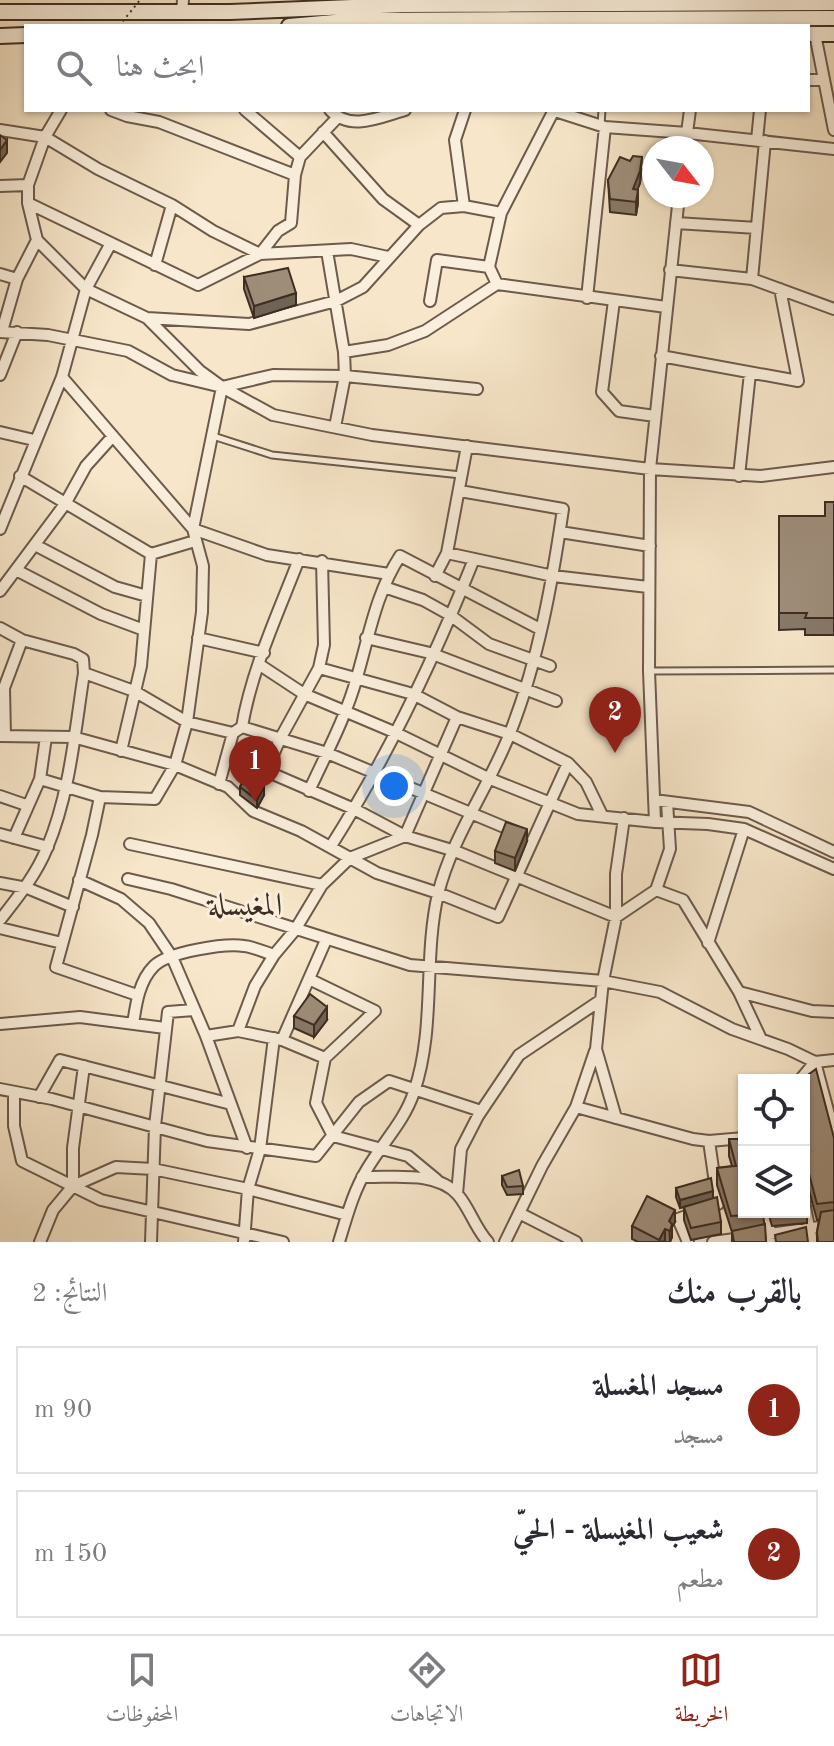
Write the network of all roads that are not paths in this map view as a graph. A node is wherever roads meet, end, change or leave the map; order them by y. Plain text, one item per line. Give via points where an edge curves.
1 (261, 0) edge
2 (834, 3) edge
3 (182, 6) edge
4 (0, 12) edge
5 (230, 12) junction
6 (834, 18) edge
7 (312, 24) edge
8 (811, 34) edge
9 (834, 34) edge
10 (24, 35) edge
11 (0, 36) edge
12 (810, 80) edge
13 (824, 80) junction
14 (60, 112) edge
15 (116, 112) edge
16 (247, 112) edge
17 (398, 112) edge
18 (464, 112) edge
19 (552, 112) edge
20 (559, 112) edge
21 (602, 112) edge
22 (690, 112) edge
23 (760, 112) edge
24 (333, 114) edge
25 (603, 126) junction
26 (0, 130) edge
27 (834, 130) edge
28 (323, 132) junction
29 (687, 133) junction
30 (687, 136) edge
31 (45, 137) junction
32 (761, 140) junction
33 (834, 149) edge
34 (300, 157) junction
35 (295, 175) junction
36 (28, 185) junction
37 (0, 186) edge
38 (28, 203) junction
39 (172, 205) junction
40 (464, 206) junction
41 (678, 208) edge
42 (501, 213) junction
43 (676, 223) junction
44 (419, 225) junction
45 (757, 228) junction
46 (37, 240) junction
47 (111, 243) junction
48 (327, 251) junction
49 (260, 254) junction
50 (388, 257) junction
51 (155, 265) junction
52 (489, 267) junction
53 (670, 270) junction
54 (0, 274) edge
55 (17, 279) junction
56 (752, 279) junction
57 (497, 284) junction
58 (86, 289) junction
59 (780, 289) junction
60 (587, 298) junction
61 (336, 301) junction
62 (430, 301) dead end
63 (614, 301) junction
64 (666, 307) junction
65 (834, 309) edge
66 (147, 318) junction
67 (1, 332) edge
68 (17, 332) junction
69 (73, 340) junction
70 (344, 352) junction
71 (661, 356) junction
72 (750, 373) junction
73 (0, 375) edge
74 (345, 376) junction
75 (62, 377) junction
76 (222, 387) junction
77 (477, 389) dead end
78 (655, 416) junction
79 (335, 427) junction
80 (0, 432) edge
81 (113, 436) junction
82 (213, 436) junction
83 (34, 440) junction
84 (467, 446) junction
85 (834, 467) edge
86 (650, 469) junction
87 (462, 475) junction
88 (20, 476) junction
89 (739, 476) junction
90 (460, 491) junction
91 (65, 504) junction
92 (0, 529) edge
93 (193, 529) junction
94 (560, 532) junction
95 (195, 541) junction
96 (35, 545) junction
97 (650, 546) junction
98 (447, 553) junction
99 (151, 554) junction
100 (299, 559) junction
101 (474, 559) junction
102 (322, 561) junction
103 (16, 570) junction
104 (389, 574) junction
105 (435, 576) junction
106 (553, 576) junction
107 (384, 587) junction
108 (648, 587) junction
109 (462, 590) junction
110 (0, 591) edge
111 (147, 596) junction
112 (450, 615) junction
113 (0, 628) edge
114 (540, 629) junction
115 (144, 630) junction
116 (198, 638) junction
117 (366, 638) junction
118 (22, 640) junction
119 (264, 653) junction
120 (434, 654) junction
121 (533, 658) junction
122 (260, 665) junction
123 (550, 666) dead end
124 (319, 668) junction
125 (834, 670) edge
126 (649, 671) junction
127 (84, 673) junction
128 (357, 678) junction
129 (526, 687) junction
130 (134, 691) junction
131 (304, 694) junction
132 (413, 694) junction
133 (556, 701) dead end
134 (345, 713) junction
135 (457, 717) junction
136 (187, 722) junction
137 (238, 730) junction
138 (394, 732) junction
139 (510, 734) junction
140 (3, 736) edge
141 (46, 737) junction
142 (73, 737) junction
143 (280, 739) junction
144 (121, 751) junction
145 (327, 753) junction
146 (441, 754) junction
147 (226, 758) junction
148 (568, 763) junction
149 (175, 765) junction
150 (266, 771) junction
151 (373, 772) junction
152 (488, 778) junction
153 (40, 779) junction
154 (219, 784) junction
155 (65, 788) junction
156 (309, 791) junction
157 (423, 795) junction
158 (0, 796) edge
159 (100, 797) junction
160 (654, 800) junction
161 (667, 802) junction
162 (551, 804) junction
163 (26, 805) junction
164 (354, 809) junction
165 (471, 814) junction
166 (602, 815) junction
167 (624, 818) junction
168 (655, 822) junction
169 (670, 823) junction
170 (744, 829) junction
171 (0, 834) edge
172 (405, 836) junction
173 (14, 838) junction
174 (534, 839) junction
175 (130, 844) dead end
176 (331, 846) junction
177 (48, 847) junction
178 (455, 851) junction
179 (834, 852) edge
180 (350, 858) junction
181 (834, 869) edge
182 (516, 876) junction
183 (128, 879) dead end
184 (79, 880) junction
185 (0, 883) edge
186 (322, 885) junction
187 (27, 888) junction
188 (656, 890) junction
189 (438, 893) junction
190 (73, 907) junction
191 (616, 917) junction
192 (0, 920) edge
193 (0, 928) edge
194 (295, 930) junction
195 (326, 940) junction
196 (62, 943) junction
197 (708, 943) junction
198 (274, 955) junction
199 (172, 957) junction
200 (429, 968) junction
201 (309, 979) junction
202 (603, 981) junction
203 (739, 992) junction
204 (137, 995) junction
205 (601, 1000) junction
206 (194, 1010) junction
207 (834, 1012) edge
208 (0, 1024) edge
209 (133, 1024) junction
210 (165, 1028) junction
211 (238, 1031) junction
212 (206, 1036) junction
213 (278, 1039) junction
214 (761, 1039) junction
215 (596, 1049) junction
216 (325, 1058) junction
217 (834, 1060) edge
218 (815, 1062) junction
219 (84, 1066) junction
220 (805, 1074) edge
221 (158, 1084) junction
222 (0, 1089) edge
223 (415, 1090) junction
224 (14, 1092) junction
225 (39, 1097) junction
226 (231, 1104) junction
227 (78, 1106) junction
228 (576, 1107) junction
229 (481, 1111) junction
230 (616, 1118) junction
231 (155, 1126) junction
232 (834, 1133) edge
233 (333, 1136) junction
234 (738, 1139) edge
235 (709, 1141) junction
236 (247, 1148) junction
237 (260, 1149) junction
238 (380, 1150) junction
239 (153, 1169) junction
240 (362, 1177) junction
241 (437, 1180) junction
242 (73, 1186) junction
243 (248, 1189) junction
244 (457, 1194) junction
245 (152, 1210) junction
246 (519, 1213) junction
247 (347, 1215) junction
248 (767, 1218) edge
249 (808, 1218) edge
250 (834, 1225) edge
251 (810, 1228) junction
252 (244, 1236) edge
253 (772, 1238) edge
254 (40, 1242) edge
255 (151, 1242) edge
256 (283, 1242) edge
257 (339, 1242) edge
258 (488, 1242) edge
259 (505, 1242) edge
260 (576, 1242) edge
261 (688, 1242) edge
262 (713, 1242) edge
263 (812, 1242) edge

1 - 5 main road
2 - 5 main road via 401,5
3 - 4 main road
3 - 5 main road
6 - 7 main road
8 - 9 main road
8 - 13 street
10 - 11 main road
12 - 13 street
13 - 27 street
14 - 31 street
15 - 35 street via 159,122
16 - 34 street
17 - 24 street via 359,123
18 - 40 street via 455,140
19 - 42 street
20 - 25 street
21 - 25 lane
22 - 29 street
23 - 32 street
24 - 28 street
25 - 29 street
25 - 60 street
26 - 31 street
28 - 34 street
28 - 44 street via 383,199
29 - 30 street
29 - 32 street
31 - 36 street
31 - 39 street
32 - 33 street
32 - 45 street
34 - 35 street
35 - 49 street via 291,223
36 - 37 street
36 - 38 street
38 - 46 street
38 - 47 street
39 - 49 street
39 - 51 street
40 - 42 street
40 - 44 street via 441,208
41 - 43 street
42 - 52 street
43 - 45 street
43 - 53 street
44 - 50 street
45 - 56 street
46 - 55 street
46 - 58 street
47 - 51 street
47 - 58 street
48 - 49 street
48 - 50 street via 351,249
48 - 61 street
49 - 51 street via 198,285
50 - 61 street via 363,287
52 - 57 street
52 - 62 street via 437,260
53 - 56 street
53 - 64 street
54 - 55 street
55 - 67 street
56 - 59 street
57 - 60 street
57 - 70 street via 425,331 388,345
58 - 66 street
58 - 69 street
59 - 65 street
59 - 72 street via 798,381
60 - 63 street
61 - 66 street via 249,324
61 - 70 street
63 - 64 street
63 - 78 street via 602,392 619,411
64 - 71 street
66 - 76 street
67 - 68 street
68 - 69 street
68 - 73 street
69 - 75 street
69 - 76 street via 128,351 172,375
70 - 74 street
71 - 72 street
71 - 78 street
72 - 89 street
74 - 76 street via 273,375
74 - 77 street
74 - 79 street
75 - 81 street
75 - 83 street
76 - 79 street via 273,415
76 - 82 street
78 - 86 street
79 - 84 street
80 - 83 street
81 - 91 street via 86,466
81 - 93 street
82 - 87 lane via 272,455
82 - 93 street
83 - 88 street
84 - 86 street
84 - 87 street
85 - 89 street
86 - 89 street
86 - 97 street
87 - 90 street
88 - 91 street
88 - 92 street
90 - 94 street via 563,509
90 - 98 street
91 - 96 street
91 - 99 street
93 - 95 street
93 - 100 street via 267,555
94 - 97 street
94 - 106 street
95 - 99 street
95 - 116 street via 203,566
96 - 103 street
96 - 111 street via 115,587
97 - 108 street
98 - 101 street
98 - 105 street
99 - 111 street
100 - 102 street
100 - 119 street
101 - 106 street
101 - 109 street
102 - 104 street
102 - 124 street via 324,645
103 - 110 street
103 - 115 street
104 - 105 street via 400,556
104 - 107 street
105 - 109 street
106 - 108 street
106 - 114 street
107 - 112 street
107 - 117 street
108 - 126 street
109 - 112 street
109 - 114 street
111 - 115 street
112 - 120 street
112 - 121 street via 489,644
113 - 118 street
114 - 121 street
115 - 130 street
116 - 119 street
116 - 136 street
117 - 120 street
117 - 128 street
118 - 127 street via 74,654 83,659
118 - 140 street via 4,688
119 - 122 street
120 - 129 street
120 - 132 street
121 - 123 street
121 - 129 street
122 - 131 street
122 - 137 street
124 - 128 street
124 - 131 street
125 - 126 lane
126 - 160 street
127 - 130 street
127 - 142 street
128 - 132 street
128 - 134 street
129 - 133 street
129 - 139 street
130 - 136 street
130 - 144 street
131 - 134 street
131 - 143 street
132 - 135 street
132 - 138 street
134 - 138 street
134 - 145 street
135 - 139 street
135 - 146 street
136 - 137 street
136 - 149 street
137 - 143 street
137 - 147 street
138 - 146 street
138 - 151 street
139 - 148 street
139 - 152 street
140 - 141 street
141 - 142 street
141 - 153 street
142 - 144 street
142 - 155 street
143 - 145 street
143 - 150 street
144 - 149 street
145 - 151 street
145 - 156 street
146 - 152 street
146 - 157 street
147 - 150 street
147 - 154 street
148 - 162 street
148 - 166 street via 586,782
149 - 154 street
149 - 159 street via 155,799
150 - 156 street
151 - 157 street
151 - 164 street
152 - 162 street
152 - 165 street
153 - 155 street
153 - 163 street
154 - 176 street via 253,811
155 - 159 street
155 - 177 street
156 - 164 street
157 - 165 street
157 - 172 street
158 - 163 street
159 - 184 street
160 - 161 street
160 - 168 street
161 - 169 street
161 - 179 street via 749,812
162 - 166 street via 578,814
162 - 174 street
163 - 173 street
164 - 172 street
164 - 176 street
165 - 174 street
165 - 178 street
166 - 167 street
167 - 168 street
167 - 191 street
168 - 169 street
169 - 170 street
169 - 188 street via 670,849
170 - 181 street
170 - 197 street
171 - 173 street
172 - 178 street
172 - 180 street
173 - 177 street
174 - 182 street
175 - 186 street
176 - 180 street
177 - 187 street
178 - 182 street
178 - 189 street
180 - 186 street
180 - 189 street
182 - 189 street via 498,917
182 - 191 street
183 - 194 street
184 - 190 street
184 - 199 street via 121,899 149,923
185 - 187 street
186 - 194 street
187 - 190 street
187 - 192 street
188 - 191 street
188 - 197 street via 683,900
189 - 200 street
190 - 196 street
191 - 202 street
193 - 196 street
194 - 195 street
194 - 198 street
195 - 200 street
195 - 201 street
196 - 204 street via 56,967
197 - 203 street
198 - 199 street via 243,945
198 - 211 street
199 - 204 street via 155,965
199 - 206 street
200 - 202 street
200 - 223 street via 425,1049
201 - 213 street
201 - 216 street via 375,1011
202 - 205 street
202 - 214 street via 660,992
203 - 207 street
203 - 214 street
204 - 209 street
205 - 215 street
205 - 229 street via 519,1055
206 - 210 street via 168,1012
206 - 212 street
208 - 209 street via 80,1017
209 - 210 street
210 - 221 street
211 - 212 street
211 - 213 street
212 - 226 street
213 - 216 street
213 - 237 street
214 - 218 street
215 - 228 street
215 - 230 street
216 - 233 street via 316,1103
217 - 218 street
218 - 220 street
218 - 232 street
219 - 221 street
219 - 225 street via 60,1060
219 - 227 street
221 - 226 street
221 - 231 street
222 - 224 street
223 - 229 street
223 - 233 street via 389,1081 359,1102
223 - 238 street via 404,1117
224 - 225 street
224 - 242 street via 22,1161
225 - 227 street
226 - 236 street
227 - 231 street
227 - 242 street
228 - 230 street
228 - 246 street
229 - 244 street via 461,1149
230 - 235 street
231 - 236 street
231 - 239 street
233 - 237 street via 316,1156
233 - 238 street
234 - 235 street
235 - 261 street via 718,1204 678,1219
236 - 237 street
237 - 243 street
238 - 240 street
238 - 241 street via 408,1156
239 - 242 street via 116,1167
239 - 243 street
239 - 245 street
240 - 241 street
240 - 247 street
241 - 244 street
242 - 245 street via 101,1200
242 - 254 street via 53,1210
243 - 247 street
243 - 252 street
244 - 258 street
245 - 252 street
245 - 255 street
246 - 259 street
246 - 260 street
247 - 257 street
248 - 253 street
249 - 251 street
250 - 251 street
251 - 253 street
251 - 263 street
252 - 256 street
253 - 262 street

